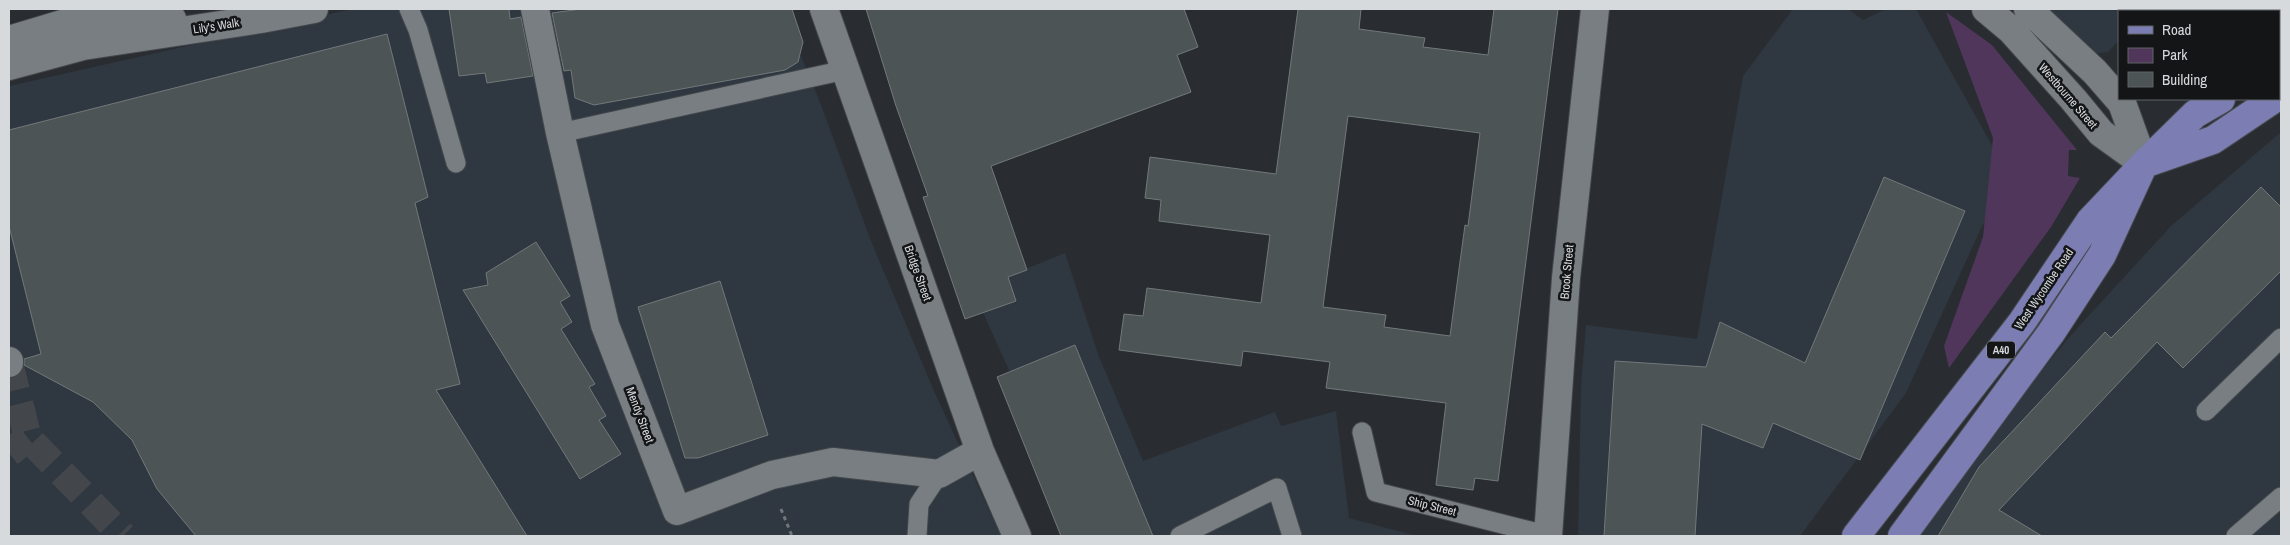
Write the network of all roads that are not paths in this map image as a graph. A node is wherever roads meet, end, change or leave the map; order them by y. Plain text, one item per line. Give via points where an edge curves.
1 (314, 9) edge
2 (409, 9) edge
3 (535, 9) edge
4 (824, 9) edge
5 (1595, 9) edge
6 (1986, 9) edge
7 (2028, 9) edge
8 (78, 14) edge
9 (261, 19) junction
10 (9, 40) edge
11 (83, 46) junction
12 (9, 66) edge
13 (845, 70) junction
14 (2118, 98) edge
15 (2119, 100) edge
16 (2219, 100) edge
17 (2273, 100) edge
18 (560, 133) junction
19 (456, 163) dead end
20 (2144, 164) junction
21 (2281, 338) edge
22 (2206, 411) dead end
23 (1362, 432) dead end
24 (980, 452) junction
25 (939, 474) junction
26 (2281, 497) edge
27 (1548, 535) edge
28 (917, 536) edge
29 (1017, 536) edge
30 (1180, 536) edge
31 (1292, 536) edge
32 (1856, 536) edge
33 (1902, 536) edge
34 (2236, 536) edge

1 - 9 street
2 - 19 lane
3 - 18 street, Mendy Street
4 - 13 street, Bridge Street
5 - 27 street, Brook Street via 1566,278
6 - 20 street, Westbourne Street via 2011,30 2100,133
7 - 14 street via 2095,72
8 - 9 street, Lily's Walk
8 - 10 street, Lily's Walk
8 - 11 street
9 - 11 street, Lily's Walk
11 - 12 street, Lily's Walk
13 - 18 lane
13 - 24 street, Bridge Street
15 - 20 street
16 - 20 main road, West Wycombe Road / A40 via 2195,114
17 - 20 main road, West Wycombe Road / A40 via 2213,140
18 - 25 street, Mendy Street via 605,325 676,511 772,476 833,462
20 - 32 main road, West Wycombe Road / A40 via 2090,221 2022,322
20 - 33 main road, West Wycombe Road / A40 via 2102,254 2051,333
21 - 22 lane
23 - 27 lane, Ship Street via 1376,492
24 - 25 street
24 - 29 street, Bridge Street
25 - 28 lane via 919,504
26 - 34 lane
30 - 31 lane via 1277,488

